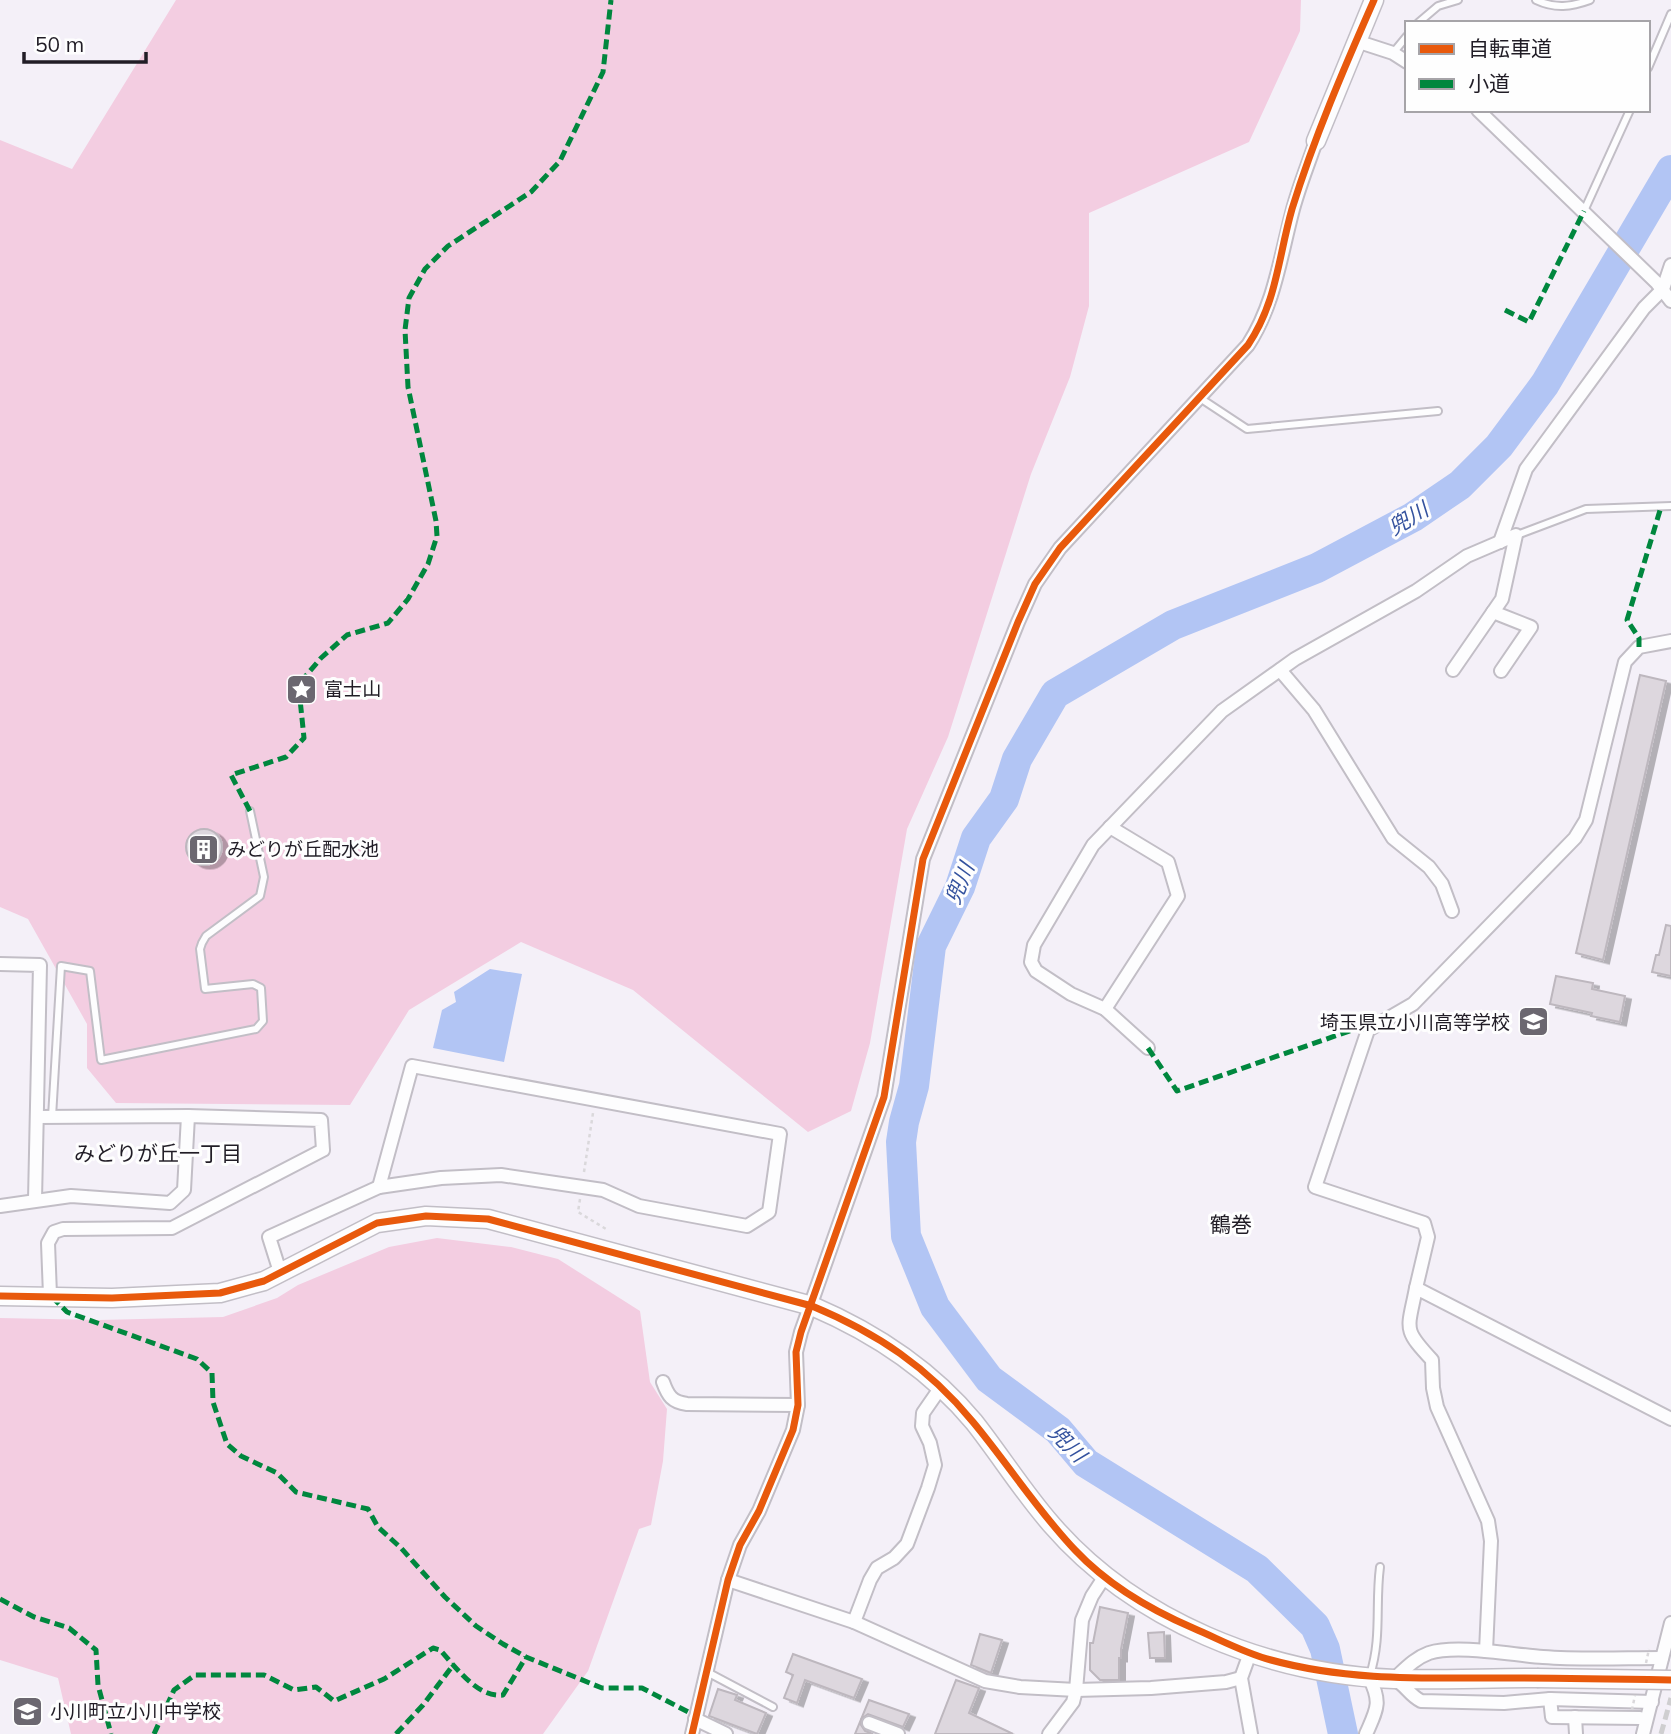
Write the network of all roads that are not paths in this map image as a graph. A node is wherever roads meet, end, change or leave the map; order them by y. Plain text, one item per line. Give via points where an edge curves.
1 (1374, 0) edge
2 (1458, 0) edge
3 (1536, 0) edge
4 (1590, 0) edge
5 (1671, 13) edge
6 (1420, 21) edge
7 (1405, 38) edge
8 (1356, 40) junction
9 (1393, 53) junction
10 (1405, 61) edge
11 (1650, 63) edge
12 (1480, 112) edge
13 (1629, 112) edge
14 (1316, 141) joint
15 (1585, 213) junction
16 (1671, 265) edge
17 (1660, 286) junction
18 (1671, 301) edge
19 (1200, 398) junction
20 (1438, 411) dead end
21 (1671, 506) edge
22 (1516, 535) junction
23 (1500, 542) junction
24 (1493, 612) junction
25 (1671, 641) edge
26 (1280, 670) junction
27 (1453, 670) dead end
28 (1501, 671) dead end
29 (250, 811) dead end
30 (1110, 827) junction
31 (1452, 911) dead end
32 (0, 964) edge
33 (1105, 1009) junction
34 (1148, 1048) dead end
35 (188, 1116) junction
36 (45, 1117) junction
37 (379, 1186) junction
38 (35, 1200) junction
39 (0, 1206) edge
40 (280, 1272) junction
41 (1416, 1288) junction
42 (0, 1296) edge
43 (50, 1296) junction
44 (812, 1306) junction
45 (663, 1382) dead end
46 (941, 1387) junction
47 (797, 1405) junction
48 (1671, 1419) edge
49 (1380, 1567) dead end
50 (1105, 1576) junction
51 (728, 1580) junction
52 (854, 1622) junction
53 (1671, 1623) edge
54 (1486, 1651) junction
55 (1253, 1654) junction
56 (1559, 1657) junction
57 (1662, 1658) junction
58 (707, 1672) junction
59 (1369, 1677) junction
60 (1241, 1678) junction
61 (1394, 1679) junction
62 (1671, 1680) edge
63 (1076, 1690) junction
64 (1554, 1700) junction
65 (1652, 1702) junction
66 (773, 1707) dead end
67 (1636, 1714) road end
68 (1575, 1717) junction
69 (695, 1719) junction
70 (869, 1723) dead end
71 (692, 1734) edge
72 (726, 1734) edge
73 (898, 1734) edge
74 (1049, 1734) edge
75 (1251, 1734) edge
76 (1366, 1734) edge
77 (1576, 1734) edge
78 (1643, 1734) edge

1 - 8 street
2 - 6 lane via 1438,6
3 - 4 lane via 1550,7
5 - 11 lane
7 - 9 lane
8 - 9 street
8 - 14 street
9 - 10 street
12 - 15 street
13 - 15 lane
14 - 19 street via 1262,324
15 - 17 street
16 - 17 street
17 - 18 street
17 - 23 street via 1526,470
19 - 20 lane via 1247,429
19 - 44 street via 1060,548 1035,583 1018,622 923,859 884,1097
21 - 22 lane via 1586,509
22 - 23 street
22 - 24 street via 1502,599
23 - 26 street via 1467,556
24 - 27 street
24 - 28 street via 1531,627
25 - 41 street via 1639,647 1625,662 1586,820 1576,838 1413,1004 1368,1030 1315,1187 1424,1223 1428,1237
26 - 30 street via 1222,711
26 - 31 street via 1314,710 1393,838 1442,884
29 - 36 lane via 264,877 260,896 206,936 200,949 205,989 253,984 261,988 263,1021 256,1029 101,1060 90,971 61,965
30 - 33 street via 1168,862 1178,896
30 - 33 street via 1093,845 1034,945 1031,962 1072,994
32 - 36 street via 40,965
33 - 34 street
35 - 36 street
35 - 38 street via 184,1190 170,1203 93,1196
35 - 43 street via 321,1120 323,1150 172,1228 54,1232 48,1243
36 - 38 street
37 - 37 street via 412,1066 780,1134 769,1212 747,1226 639,1206 603,1190 501,1175
37 - 40 street via 269,1237
38 - 39 street
40 - 43 street via 220,1293
40 - 44 street via 377,1223 426,1216 488,1219
41 - 48 street
41 - 54 street via 1408,1328 1432,1360 1437,1407 1488,1521
42 - 43 street
44 - 46 street via 887,1343
44 - 47 street via 796,1352
45 - 47 street via 667,1394 687,1404
46 - 50 street via 1049,1522
46 - 52 street via 923,1413 922,1426 935,1465 928,1488 907,1544 877,1569
47 - 51 street via 793,1430
49 - 59 lane via 1378,1640
50 - 55 street via 1172,1619
50 - 63 street via 1082,1620
51 - 52 street
51 - 58 street
52 - 63 street via 985,1681
53 - 57 street
54 - 56 street
54 - 61 street via 1429,1653
55 - 59 street
55 - 60 street
56 - 57 street
56 - 64 street
57 - 65 street
58 - 66 lane
58 - 69 street
59 - 61 street
59 - 76 street via 1378,1709
60 - 63 street
60 - 75 street
61 - 62 street, bridge
61 - 64 street via 1421,1701
63 - 74 street via 1073,1702
64 - 65 street
64 - 68 street via 1552,1717
65 - 78 street
67 - 68 street
68 - 77 street
69 - 71 street
69 - 72 street
70 - 73 street

